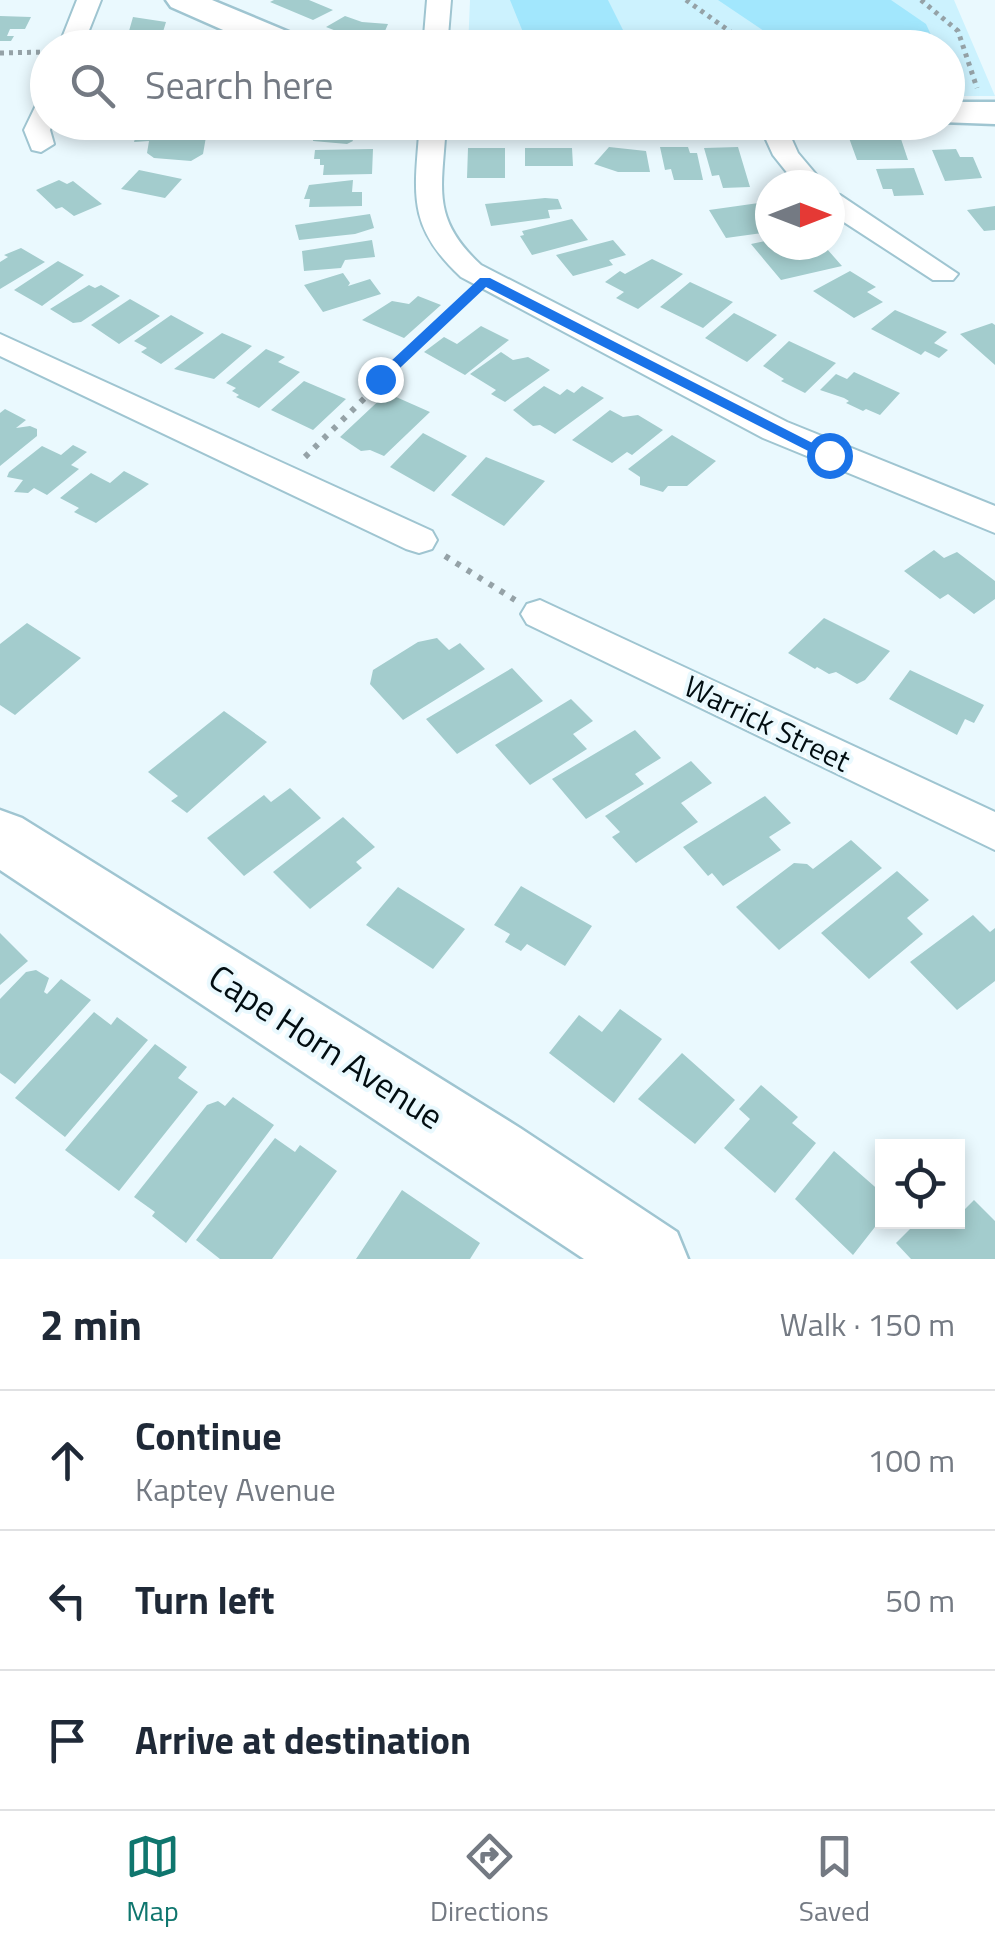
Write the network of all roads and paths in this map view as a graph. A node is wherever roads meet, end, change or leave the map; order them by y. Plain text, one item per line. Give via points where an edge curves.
1 (88, 0) edge
2 (182, 0) edge
3 (439, 0) edge
4 (686, 0) edge
5 (921, 0) edge
6 (77, 30) edge
7 (253, 30) edge
8 (436, 30) edge
9 (728, 30) edge
10 (957, 30) edge
11 (965, 48) edge
12 (30, 52) edge
13 (0, 53) edge
14 (965, 113) edge
15 (991, 113) edge
16 (40, 140) edge
17 (432, 140) edge
18 (779, 140) edge
19 (41, 144) dead end
20 (798, 170) edge
21 (845, 210) edge
22 (943, 274) dead end
23 (485, 281) junction
24 (0, 344) edge
25 (284, 479) junction
26 (995, 520) edge
27 (419, 540) joint
28 (540, 614) joint
29 (995, 832) edge
30 (0, 838) edge
31 (616, 1250) edge

1 - 6 street
2 - 7 street
3 - 8 street
4 - 9 path
5 - 10 path
11 - 15 path
12 - 13 path
14 - 15 street
16 - 19 street
17 - 23 street via 428,192 434,232
18 - 20 street
21 - 22 street
23 - 25 path
23 - 26 street via 776,430
24 - 25 street
25 - 27 street
27 - 28 path
28 - 29 street, Warrick Street
30 - 31 street, Cape Horn Avenue via 494,1154

